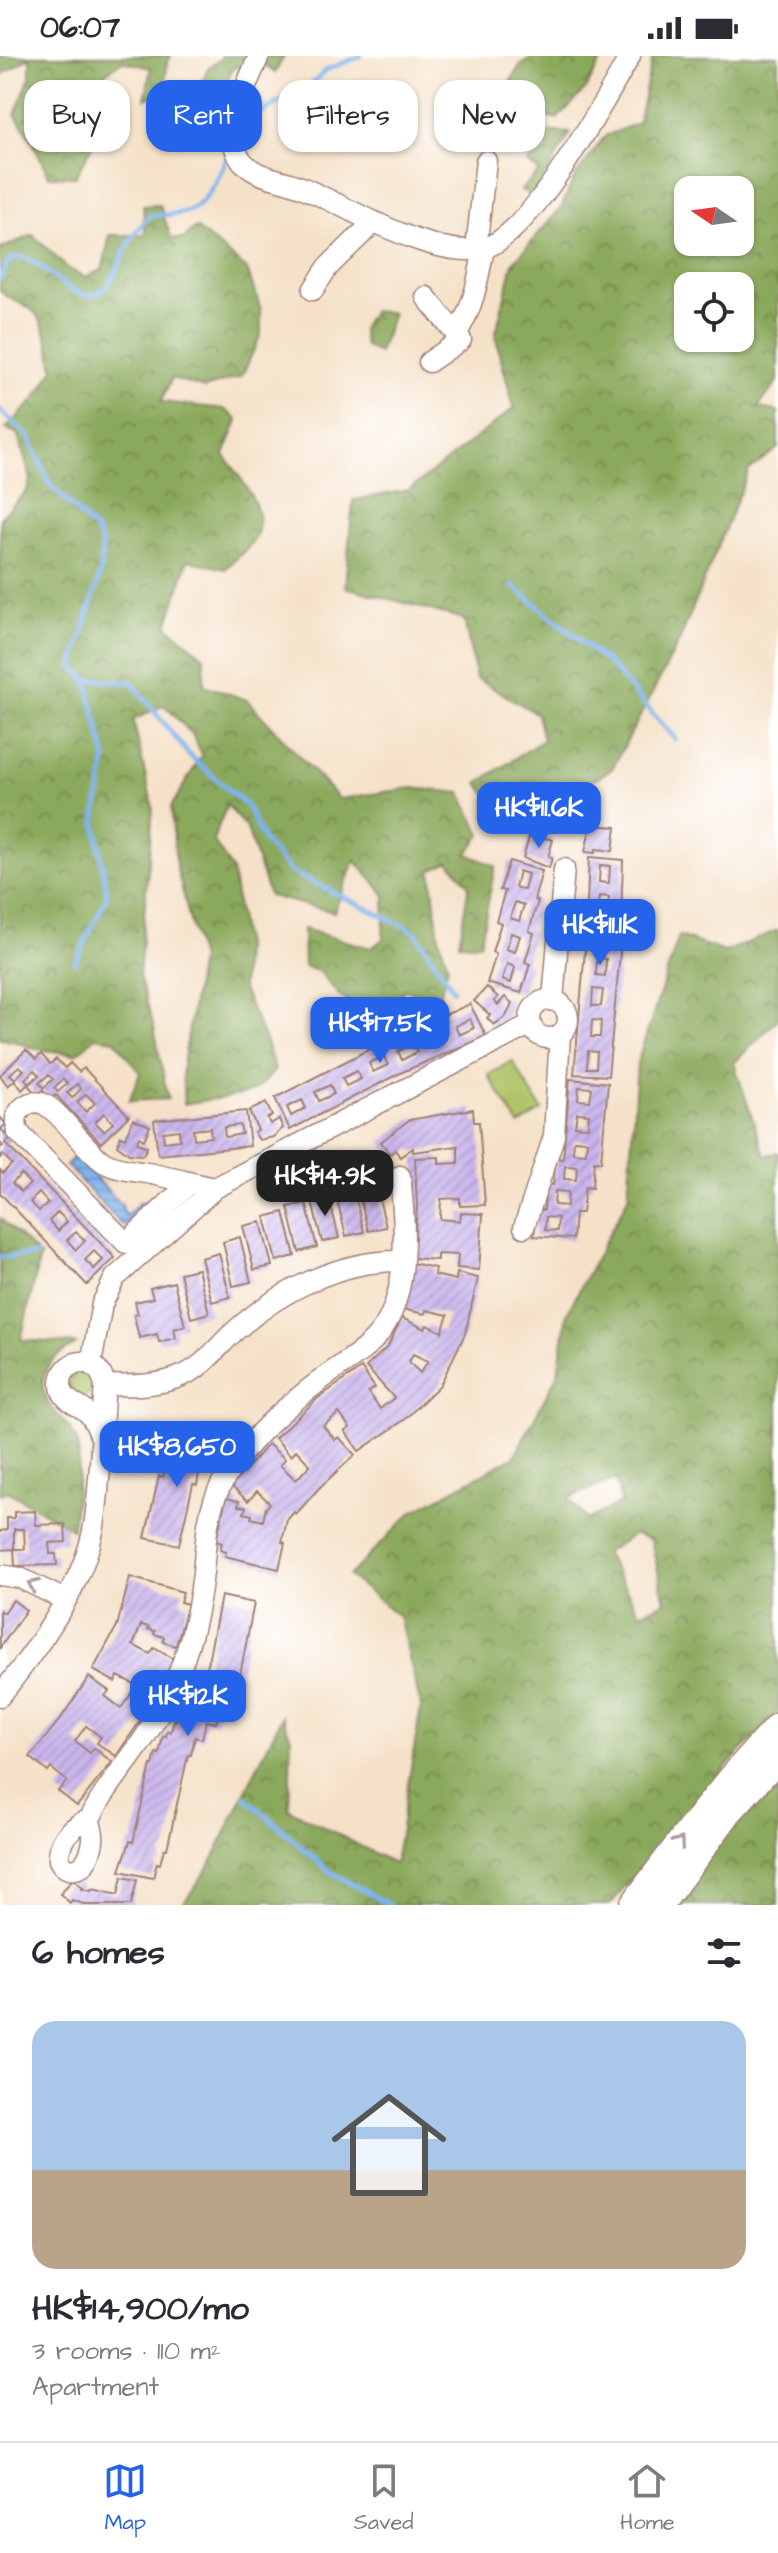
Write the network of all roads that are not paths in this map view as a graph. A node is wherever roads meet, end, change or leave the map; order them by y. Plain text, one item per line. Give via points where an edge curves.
1 (259, 56) edge
2 (630, 56) edge
3 (486, 161) dead end
4 (374, 222) junction
5 (480, 248) junction
6 (313, 290) dead end
7 (426, 297) dead end
8 (456, 334) junction
9 (429, 362) dead end
10 (564, 869) dead end
11 (553, 1000) junction
12 (531, 1024) junction
13 (560, 1035) junction
14 (400, 1176) dead end
15 (190, 1183) junction
16 (215, 1188) junction
17 (524, 1227) dead end
18 (402, 1261) junction
19 (91, 1364) junction
20 (105, 1385) junction
21 (100, 1435) junction
22 (0, 1575) edge
23 (65, 1600) junction
24 (0, 1696) edge
25 (778, 1726) edge
26 (778, 1758) edge
27 (88, 1823) dead end
28 (633, 1905) edge
29 (660, 1905) edge

1 - 4 street via 240,101 233,135 239,136 237,154 257,174 298,185
2 - 5 street via 544,194 500,240
3 - 5 street
4 - 5 street via 441,245
4 - 6 street via 328,267
5 - 8 street via 473,302
7 - 8 street
8 - 9 street via 461,340
10 - 11 street
11 - 12 street via 536,1006
11 - 13 street via 568,1013 568,1025
12 - 13 street via 542,1037
12 - 16 street
13 - 17 street via 554,1136
14 - 18 street
15 - 15 street via 104,1162 45,1105 31,1103 16,1117 17,1131 126,1243
15 - 16 street
16 - 19 street via 115,1278 102,1304
18 - 20 street via 356,1265 290,1291 186,1374 157,1382
18 - 27 street via 389,1318 374,1339 284,1411 242,1454 219,1489 206,1528 193,1626 175,1681 149,1732
19 - 20 street via 100,1370
19 - 21 street via 72,1365 61,1388 93,1419
20 - 21 street
21 - 23 street via 94,1526
23 -> 22 street via 20,1578
23 - 24 street
28 -> 25 main road via 690,1826
26 - 29 main road via 729,1812

